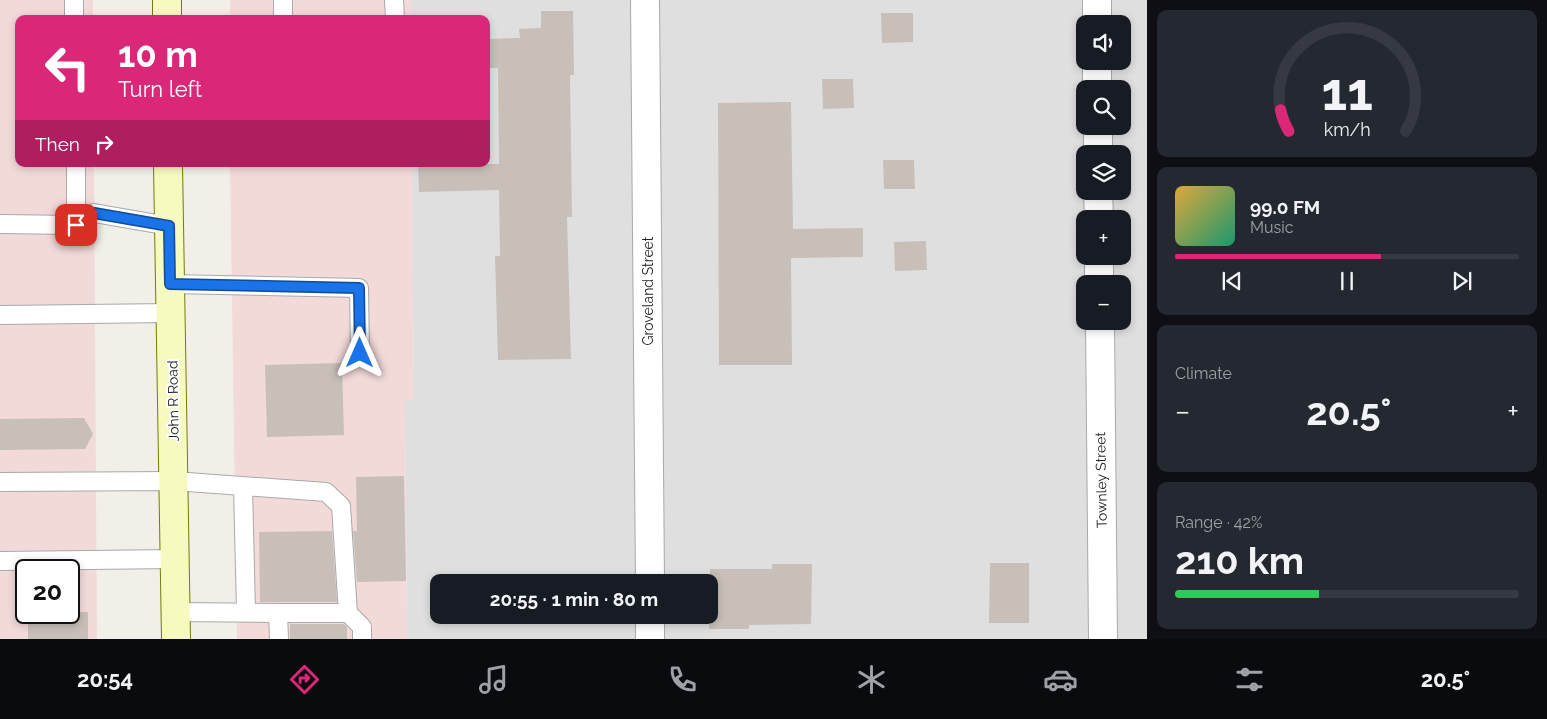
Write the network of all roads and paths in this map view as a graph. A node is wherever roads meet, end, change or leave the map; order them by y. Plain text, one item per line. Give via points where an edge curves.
1 (74, 0) edge
2 (167, 0) edge
3 (283, 0) edge
4 (394, 0) edge
5 (645, 0) edge
6 (1096, 0) edge
7 (74, 15) edge
8 (167, 15) edge
9 (283, 15) edge
10 (395, 15) edge
11 (1097, 15) edge
12 (76, 167) edge
13 (168, 167) edge
14 (0, 224) edge
15 (76, 225) junction
16 (169, 226) junction
17 (170, 284) junction
18 (171, 313) junction
19 (0, 315) edge
20 (1100, 330) edge
21 (360, 353) dead end
22 (0, 482) edge
23 (174, 482) junction
24 (243, 486) junction
25 (174, 559) junction
26 (0, 561) edge
27 (650, 574) edge
28 (175, 612) junction
29 (246, 612) junction
30 (278, 613) junction
31 (348, 613) junction
32 (650, 624) edge
33 (176, 639) edge
34 (279, 639) edge
35 (362, 639) edge
36 (650, 639) edge
37 (1103, 639) edge

1 - 7 lane
2 - 8 main road
3 - 9 lane
4 - 10 lane
5 - 27 street, Groveland Street
6 - 11 street
12 - 15 lane
13 - 16 main road, John R Road
14 - 15 lane
15 - 16 lane via 94,213
16 - 17 main road, John R Road
17 - 18 main road, John R Road
17 - 21 lane via 359,288
18 - 19 lane
18 - 23 main road, John R Road
20 - 37 street, Townley Street
22 - 23 lane
23 - 24 lane
23 - 25 main road, John R Road
24 - 29 lane
24 - 31 lane via 326,492 342,506
25 - 26 lane
25 - 28 main road, John R Road
28 - 29 lane
28 - 33 main road, John R Road
29 - 30 lane
30 - 31 lane
30 - 34 lane
31 - 35 lane via 362,627
32 - 36 street

